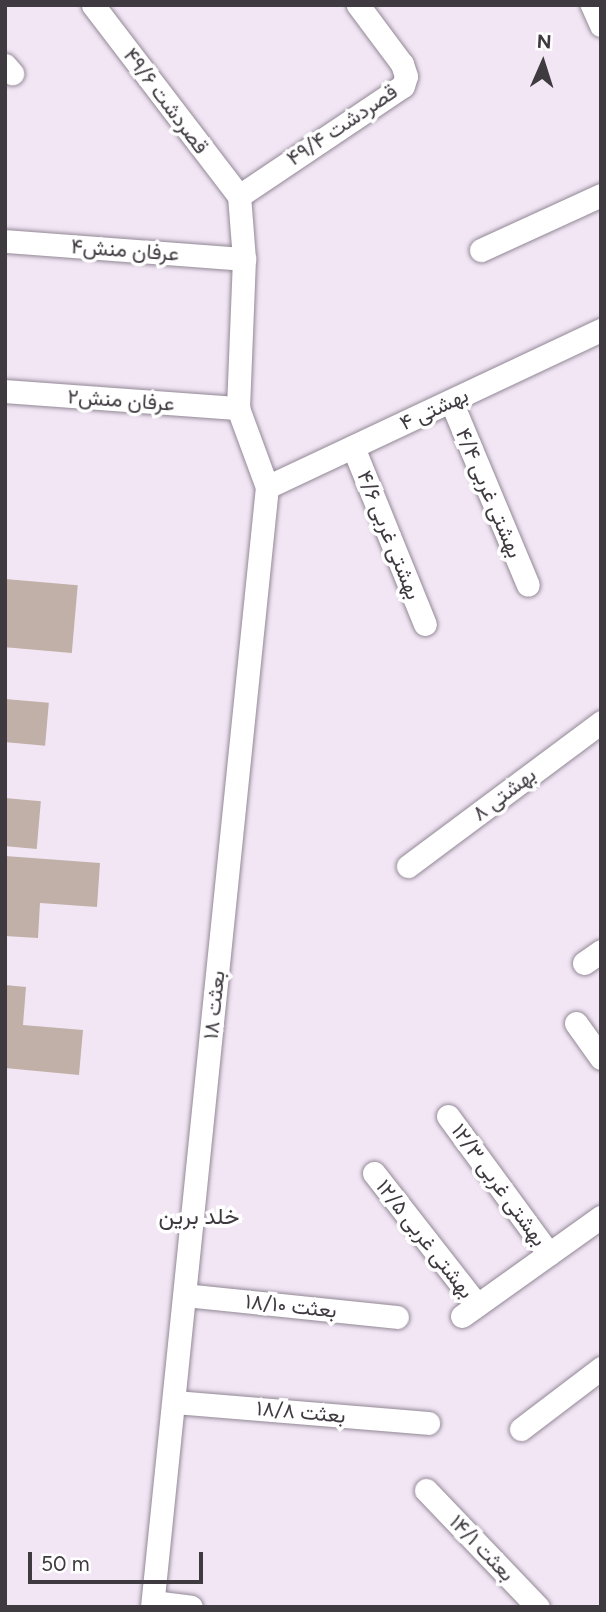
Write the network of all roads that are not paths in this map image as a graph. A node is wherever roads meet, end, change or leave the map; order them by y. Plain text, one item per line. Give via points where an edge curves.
1 (93, 5) edge
2 (358, 5) edge
3 (592, 5) edge
4 (601, 25) edge
5 (601, 195) edge
6 (239, 196) junction
7 (5, 241) edge
8 (481, 250) dead end
9 (244, 259) junction
10 (601, 330) edge
11 (5, 391) edge
12 (451, 401) junction
13 (238, 408) junction
14 (353, 447) junction
15 (267, 487) junction
16 (528, 585) dead end
17 (425, 624) dead end
18 (601, 722) edge
19 (408, 866) dead end
20 (576, 1023) dead end
21 (601, 1058) edge
22 (448, 1116) dead end
23 (374, 1173) dead end
24 (601, 1217) edge
25 (549, 1254) junction
26 (185, 1295) junction
27 (397, 1317) dead end
28 (601, 1368) edge
29 (174, 1402) junction
30 (428, 1423) dead end
31 (521, 1429) dead end
32 (426, 1490) dead end
33 (153, 1604) edge
34 (191, 1607) edge
35 (538, 1607) edge

1 - 6 street, قصردشت ۴۹/۶
2 - 6 street, قصردشت ۴۹/۴ via 402,64 403,86
3 - 4 street
5 - 8 street
6 - 9 street
7 - 9 street, عرفان منش۴
9 - 13 street
10 - 12 street, ۴ بهشتی
11 - 13 street, عرفان منش۲
12 - 14 street, ۴ بهشتی
12 - 16 street, ۴/۴ بهشتی غربی
13 - 15 street, بعثت ۱۸
14 - 15 street, ۴ بهشتی
14 - 17 street, ۴/۶ بهشتی غربی
15 - 26 street, بعثت ۱۸
18 - 19 street, ۸ بهشتی
20 - 21 street
22 - 25 street, ۱۲/۳ بهشتی غربی
23 - 25 street, ۱۲/۵ بهشتی غربی via 469,1310
24 - 25 street
26 - 27 street, ۱۸/۱۰ بعثت
26 - 29 street, بعثت ۱۸
28 - 31 street
29 - 30 street, ۱۸/۸ بعثت
29 - 33 street, بعثت ۱۸
32 - 35 street, ۱۴/۱ بعثت
33 - 34 street

